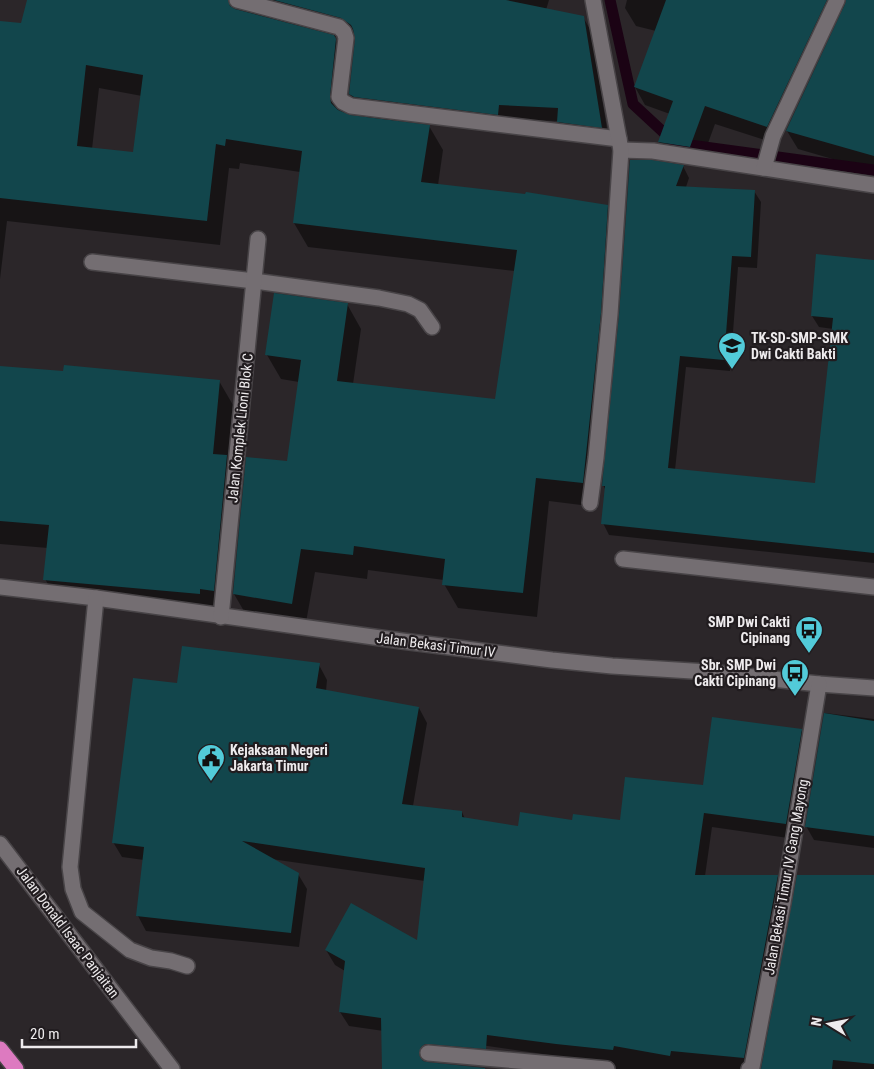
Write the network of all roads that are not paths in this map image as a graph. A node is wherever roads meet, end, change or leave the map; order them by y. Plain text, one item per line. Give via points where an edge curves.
1 (237, 0) edge
2 (593, 0) edge
3 (837, 0) edge
4 (620, 144) junction
5 (765, 166) junction
6 (874, 185) edge
7 (258, 238) dead end
8 (92, 262) dead end
9 (254, 281) junction
10 (432, 327) dead end
11 (590, 503) dead end
12 (623, 559) dead end
13 (0, 587) edge
14 (874, 587) edge
15 (96, 598) junction
16 (221, 617) junction
17 (819, 684) junction
18 (874, 688) edge
19 (0, 844) edge
20 (187, 966) dead end
21 (0, 1049) edge
22 (428, 1052) dead end
23 (16, 1069) edge
24 (172, 1069) edge
25 (608, 1069) edge
26 (749, 1069) edge

1 - 4 street via 344,32 339,97 351,106
2 - 4 street
3 - 5 street via 773,136
4 - 5 street
4 - 11 street via 610,314
5 - 6 street
7 - 9 street, Jalan Komplek Lioni Blok C
8 - 9 street
9 - 10 street via 408,304 420,310
9 - 16 street, Jalan Komplek Lioni Blok C
12 - 14 street
13 - 15 street, Jalan Bekasi Timur IV
15 - 16 street, Jalan Bekasi Timur IV
15 - 20 street via 70,867 73,889 82,912 130,950
16 - 17 street, Jalan Bekasi Timur IV via 552,660
17 - 18 street, Jalan Bekasi Timur IV
17 - 26 street, Jalan Bekasi Timur IV Gang Mayong via 783,902 752,1067
19 - 24 street, Jalan Donald Isaac Panjaitan
21 - 23 highway
22 - 25 street

